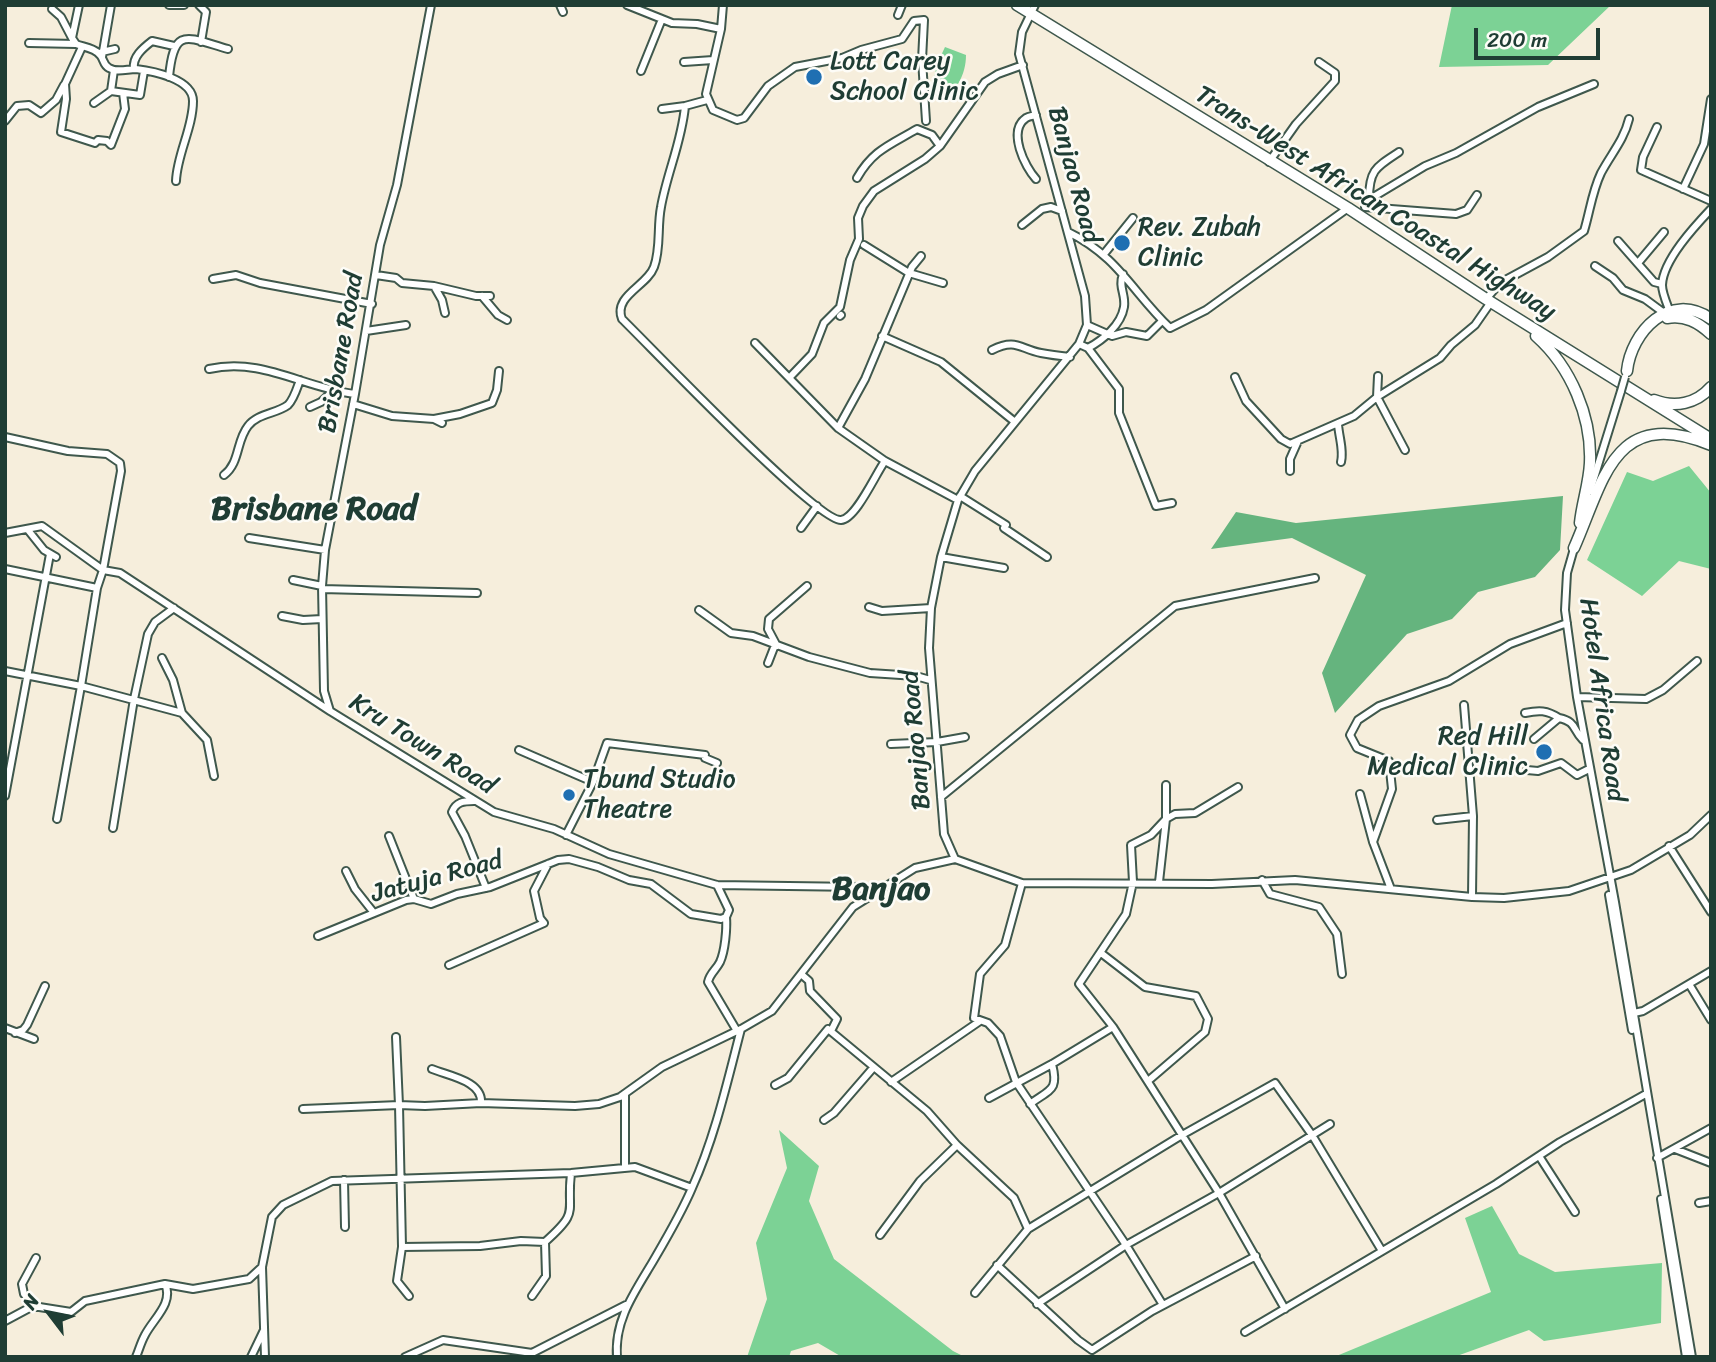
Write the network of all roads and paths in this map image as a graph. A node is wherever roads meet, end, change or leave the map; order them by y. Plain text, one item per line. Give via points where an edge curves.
1 (79, 5) edge
2 (111, 5) edge
3 (169, 5) edge
4 (184, 5) edge
5 (199, 5) edge
6 (431, 5) edge
7 (627, 5) edge
8 (723, 5) edge
9 (902, 5) edge
10 (1017, 5) edge
11 (52, 9) dead end
12 (1033, 10) edge
13 (898, 15) dead end
14 (662, 19) junction
15 (721, 29) junction
16 (201, 41) junction
17 (29, 43) dead end
18 (77, 43) junction
19 (174, 46) junction
20 (115, 49) dead end
21 (228, 49) dead end
22 (102, 54) junction
23 (713, 60) junction
24 (684, 62) dead end
25 (1319, 62) dead end
26 (1023, 65) junction
27 (134, 69) junction
28 (114, 70) junction
29 (144, 71) junction
30 (641, 71) dead end
31 (169, 77) junction
32 (65, 83) junction
33 (1594, 84) dead end
34 (111, 91) junction
35 (123, 93) junction
36 (1711, 99) edge
37 (707, 100) junction
38 (94, 103) dead end
39 (685, 106) junction
40 (662, 108) dead end
41 (1036, 115) junction
42 (1629, 119) dead end
43 (5, 121) edge
44 (926, 121) dead end
45 (1657, 127) dead end
46 (940, 146) junction
47 (1399, 152) dead end
48 (1269, 162) junction
49 (857, 178) dead end
50 (1036, 179) dead end
51 (176, 181) dead end
52 (1683, 189) junction
53 (1477, 195) dead end
54 (1370, 199) junction
55 (1711, 201) edge
56 (1348, 208) junction
57 (1711, 209) edge
58 (1062, 211) junction
59 (1363, 212) junction
60 (1133, 218) dead end
61 (1022, 225) dead end
62 (1068, 232) junction
63 (1664, 232) dead end
64 (1618, 241) dead end
65 (864, 245) dead end
66 (1104, 254) junction
67 (920, 256) dead end
68 (1638, 263) junction
69 (1595, 266) dead end
70 (909, 273) junction
71 (1123, 274) junction
72 (376, 275) junction
73 (213, 279) dead end
74 (943, 283) dead end
75 (1662, 284) junction
76 (434, 286) junction
77 (482, 296) junction
78 (491, 296) dead end
79 (1492, 302) junction
80 (372, 304) junction
81 (445, 313) dead end
82 (1667, 313) junction
83 (1709, 316) edge
84 (507, 320) dead end
85 (1162, 321) junction
86 (406, 325) dead end
87 (1087, 325) junction
88 (366, 331) junction
89 (1711, 334) edge
90 (1108, 335) junction
91 (882, 336) junction
92 (754, 343) dead end
93 (1079, 344) junction
94 (1088, 348) junction
95 (992, 350) dead end
96 (1070, 357) junction
97 (209, 369) dead end
98 (499, 371) dead end
99 (1626, 374) junction
100 (1378, 376) dead end
101 (790, 377) junction
102 (1235, 377) dead end
103 (300, 383) junction
104 (1711, 387) edge
105 (1633, 391) junction
106 (332, 392) junction
107 (355, 394) junction
108 (1377, 397) junction
109 (353, 404) junction
110 (310, 407) dead end
111 (434, 419) junction
112 (1015, 422) junction
113 (442, 423) dead end
114 (1338, 424) junction
115 (838, 428) junction
116 (5, 437) edge
117 (1711, 439) edge
118 (1298, 440) junction
119 (1711, 445) edge
120 (1405, 450) dead end
121 (885, 461) junction
122 (1341, 462) dead end
123 (1290, 471) dead end
124 (224, 475) dead end
125 (959, 498) junction
126 (1172, 503) dead end
127 (817, 506) junction
128 (1580, 523) junction
129 (801, 528) dead end
130 (28, 530) junction
131 (5, 533) edge
132 (249, 538) dead end
133 (1574, 548) junction
134 (325, 550) junction
135 (1046, 556) dead end
136 (942, 557) junction
137 (1004, 568) dead end
138 (5, 569) edge
139 (103, 570) junction
140 (46, 577) junction
141 (1315, 578) dead end
142 (293, 580) dead end
143 (807, 586) dead end
144 (97, 587) junction
145 (322, 587) junction
146 (477, 593) dead end
147 (869, 607) dead end
148 (174, 608) junction
149 (931, 608) junction
150 (699, 610) dead end
151 (282, 616) dead end
152 (323, 620) junction
153 (1567, 623) junction
154 (776, 645) junction
155 (163, 658) dead end
156 (1697, 661) dead end
157 (768, 663) dead end
158 (5, 671) edge
159 (27, 675) junction
160 (930, 680) junction
161 (81, 686) junction
162 (1577, 697) junction
163 (134, 701) junction
164 (1464, 705) dead end
165 (330, 711) junction
166 (182, 713) junction
167 (1525, 713) dead end
168 (1559, 718) junction
169 (965, 737) dead end
170 (1534, 739) dead end
171 (1585, 741) junction
172 (937, 742) junction
173 (891, 744) dead end
174 (519, 750) dead end
175 (717, 763) dead end
176 (1589, 769) junction
177 (1527, 770) dead end
178 (214, 776) dead end
179 (593, 782) junction
180 (1166, 785) dead end
181 (1238, 787) dead end
182 (1360, 794) dead end
183 (5, 796) edge
184 (941, 797) junction
185 (474, 801) junction
186 (1711, 815) edge
187 (1473, 816) junction
188 (58, 819) dead end
189 (1166, 819) junction
190 (1437, 820) dead end
191 (113, 828) dead end
192 (566, 835) junction
193 (389, 836) dead end
194 (1373, 842) junction
195 (1669, 846) junction
196 (955, 859) junction
197 (548, 864) junction
198 (346, 872) dead end
199 (1608, 876) junction
200 (1262, 880) junction
201 (1133, 882) junction
202 (1160, 882) junction
203 (1022, 883) junction
204 (717, 885) junction
205 (486, 888) junction
206 (1391, 889) junction
207 (1711, 892) edge
208 (873, 895) junction
209 (1472, 897) junction
210 (1702, 898) junction
211 (414, 900) junction
212 (1711, 912) edge
213 (374, 913) junction
214 (726, 917) junction
215 (318, 936) dead end
216 (1101, 953) junction
217 (449, 965) dead end
218 (1711, 971) edge
219 (801, 974) junction
220 (1342, 974) dead end
221 (1689, 984) junction
222 (45, 986) dead end
223 (1628, 993) junction
224 (1633, 1013) junction
225 (1711, 1020) edge
226 (980, 1021) junction
227 (1113, 1027) junction
228 (5, 1028) edge
229 (739, 1030) junction
230 (831, 1031) junction
231 (15, 1033) junction
232 (396, 1037) dead end
233 (34, 1039) dead end
234 (1052, 1064) junction
235 (873, 1068) junction
236 (432, 1069) dead end
237 (1148, 1081) junction
238 (891, 1082) junction
239 (1016, 1082) junction
240 (775, 1086) dead end
241 (625, 1094) junction
242 (1644, 1095) junction
243 (989, 1098) dead end
244 (481, 1103) junction
245 (1030, 1104) junction
246 (399, 1105) junction
247 (303, 1109) dead end
248 (824, 1120) dead end
249 (1330, 1124) dead end
250 (1711, 1128) edge
251 (1182, 1135) junction
252 (1312, 1135) junction
253 (957, 1145) junction
254 (1675, 1149) junction
255 (1539, 1156) junction
256 (1656, 1158) junction
257 (1711, 1163) edge
258 (625, 1167) junction
259 (571, 1173) junction
260 (401, 1178) junction
261 (344, 1180) junction
262 (692, 1188) junction
263 (1090, 1192) junction
264 (1219, 1193) junction
265 (1711, 1201) edge
266 (1699, 1203) dead end
267 (1575, 1212) dead end
268 (345, 1227) dead end
269 (1028, 1229) junction
270 (880, 1236) dead end
271 (545, 1242) junction
272 (1126, 1245) junction
273 (402, 1247) junction
274 (1382, 1251) junction
275 (1256, 1256) junction
276 (36, 1258) dead end
277 (997, 1265) junction
278 (262, 1267) junction
279 (165, 1284) junction
280 (975, 1293) dead end
281 (409, 1296) dead end
282 (531, 1296) dead end
283 (1037, 1304) junction
284 (626, 1305) junction
285 (1163, 1305) junction
286 (36, 1307) junction
287 (1285, 1309) junction
288 (5, 1321) edge
289 (264, 1330) junction
290 (1245, 1332) dead end
291 (136, 1357) edge
292 (251, 1357) edge
293 (265, 1357) edge
294 (405, 1357) edge
295 (617, 1357) edge
296 (1686, 1357) edge
297 (1692, 1357) edge

1 - 18 street
2 - 22 street
3 - 4 street
5 - 16 street via 206,12
6 - 72 street, Brisbane Road
7 - 14 street
8 - 15 street
9 - 13 street
10 - 12 highway, Trans-West African Coastal Highway
11 - 18 street
12 - 26 street, Banjao Road via 1019,42
12 - 48 highway, Trans-West African Coastal Highway
14 - 15 street
14 - 30 street
15 - 23 street
16 - 19 street via 184,39
16 - 21 street
17 - 18 street
18 - 22 street
18 - 32 street
19 - 27 street via 152,41 141,50
19 - 31 street
20 - 22 street
22 - 28 street via 104,64
23 - 24 street
23 - 37 street
25 - 48 street via 1335,73 1335,81
26 - 41 street, Banjao Road
26 - 46 street via 985,82
27 - 28 street
27 - 29 street
28 - 34 street
29 - 31 street
29 - 35 street via 141,95
31 - 51 street via 183,83 193,99
32 - 35 street via 61,132 95,143 98,139 111,145 125,109
32 - 43 street via 56,100 41,113 29,105 17,106
33 - 54 street via 1538,107
34 - 35 street
34 - 38 street
36 - 52 street via 1704,144
37 - 39 street
37 - 44 street via 721,114 744,118 768,86 795,67 902,39 914,20 924,20
39 - 40 street
39 - 127 street via 662,203 657,258 653,270 628,295 619,313 676,376
41 - 50 street via 1026,118 1017,136 1029,172
41 - 58 street, Banjao Road
42 - 79 street via 1593,192 1584,231 1500,283
45 - 52 street via 1641,170
46 - 49 street via 932,135 917,130 874,154
46 - 101 street via 874,191 863,206 841,307 824,323 813,354
47 - 54 street via 1371,175
48 - 56 highway, Trans-West African Coastal Highway
52 - 55 street
53 - 59 street via 1467,209 1455,214
54 - 59 street
56 - 59 highway, Trans-West African Coastal Highway
56 - 85 street via 1206,310 1170,328
57 - 75 street via 1667,266
58 - 61 street via 1051,206 1042,209
58 - 62 street, Banjao Road
59 - 79 highway, Trans-West African Coastal Highway
60 - 66 street
62 - 66 street
62 - 87 street, Banjao Road via 1085,296
63 - 68 street
64 - 68 street
65 - 70 street
66 - 71 street
67 - 70 street
68 - 75 street via 1654,282
69 - 82 street via 1623,290
70 - 74 street
70 - 91 street
71 - 85 street
71 - 90 street via 1122,314
72 - 76 street
72 - 80 street, Brisbane Road
73 - 80 street via 236,275 260,284
75 - 82 street
76 - 77 street
76 - 81 street
77 - 78 street
77 - 84 street
79 - 105 highway, Trans-West African Coastal Highway
79 - 108 street via 1440,358
79 - 128 highway via 1548,348 1563,366 1581,403 1590,454
80 - 88 street, Brisbane Road
82 - 83 highway via 1684,310
82 - 99 highway via 1639,334
85 - 90 street via 1147,336
86 - 88 street
87 - 90 street
87 - 93 street, Banjao Road
88 - 107 street, Brisbane Road
89 - 99 highway via 1686,318 1660,320 1643,335
90 - 94 street
91 - 112 street via 941,362
91 - 115 street
92 - 101 street
93 - 94 street
93 - 96 street, Banjao Road
94 - 126 street via 1119,389 1119,413 1156,506
95 - 96 street via 1013,343
96 - 112 street, Banjao Road
97 - 103 street via 255,366
98 - 111 street via 492,403
99 - 128 street, Hotel Africa Road, bridge
100 - 108 street
101 - 115 street
102 - 118 street via 1246,401 1281,439 1287,444
103 - 106 street
103 - 124 street via 287,406 248,425 232,469
104 - 105 highway via 1699,398 1669,404
105 - 117 highway, Trans-West African Coastal Highway
106 - 107 street
106 - 110 street
107 - 109 street, Brisbane Road
108 - 114 street
108 - 120 street
109 - 111 street via 392,416
109 - 134 street, Brisbane Road
111 - 113 street
112 - 125 street, Banjao Road
114 - 118 street
114 - 122 street
115 - 121 street
116 - 139 street via 107,454 120,463
118 - 123 street
119 - 133 highway via 1663,432 1615,456
121 - 125 street
121 - 127 street via 849,517 839,520
125 - 135 street
125 - 136 street, Banjao Road
127 - 129 street
128 - 133 street, Hotel Africa Road
130 - 131 street
130 - 139 street, Kru Town Road via 42,526
130 - 140 street via 53,556
132 - 134 street
133 - 153 street, Hotel Africa Road via 1566,585
134 - 145 street, Brisbane Road
136 - 137 street
136 - 149 street, Banjao Road
138 - 140 street
139 - 144 street
139 - 148 street, Kru Town Road via 120,573
140 - 144 street
140 - 159 street
141 - 184 street via 1175,606
142 - 145 street
143 - 154 street via 769,619 768,629
144 - 161 street
145 - 146 street
145 - 152 street, Brisbane Road
147 - 149 street via 882,611
148 - 163 street via 155,622 148,634
148 - 165 street, Kru Town Road
149 - 160 street, Banjao Road
150 - 154 street via 731,633
151 - 152 street
152 - 165 street, Brisbane Road via 324,691
153 - 162 street, Hotel Africa Road
153 - 194 street via 1510,644 1449,681 1379,706 1358,720 1350,736 1357,748 1389,761 1391,789
154 - 157 street
154 - 160 street via 870,673
155 - 166 street
156 - 162 street via 1647,699
158 - 159 street
159 - 161 street
159 - 183 street
160 - 172 street, Banjao Road
161 - 163 street
161 - 188 street
162 - 171 street, Hotel Africa Road
163 - 166 street
163 - 191 street
164 - 187 street
165 - 185 street, Kru Town Road
166 - 178 street via 207,740
167 - 168 street via 1539,710
168 - 170 street
168 - 171 street via 1575,726
169 - 172 street
171 - 176 street, Hotel Africa Road
172 - 173 street
172 - 184 street, Banjao Road
174 - 179 street
175 - 179 street via 705,756 607,743
176 - 177 street via 1577,775 1561,763
176 - 199 street, Hotel Africa Road
179 - 192 street
180 - 189 street
181 - 189 street via 1195,813
182 - 194 street
184 - 196 street, Banjao Road via 944,834
185 - 192 street, Kru Town Road
185 - 205 street via 460,802 453,813
186 - 195 street via 1690,835
187 - 190 street
187 - 209 street
189 - 201 street via 1151,835 1131,845
189 - 202 street
192 - 204 street, Kru Town Road via 609,854
193 - 211 street
194 - 206 street
195 - 199 street via 1631,870
195 - 210 street
196 - 203 street
196 - 208 street via 915,868
197 - 205 street, Jatuja Road
197 - 214 street, Jatuja Road via 569,859 598,867 650,884 691,914
197 - 217 street via 534,891 544,923
198 - 213 street
199 - 209 street via 1569,891
199 - 223 street, Hotel Africa Road
200 - 202 street
200 - 206 street
200 - 220 street via 1270,894 1318,907 1337,934
201 - 202 street
201 - 203 street
201 - 216 street via 1126,914
203 - 226 street via 1005,945 980,974 974,1018
204 - 208 street, Kru Town Road via 860,887
204 - 214 street via 729,910
205 - 211 street, Jatuja Road via 431,904
206 - 209 street
207 - 210 street
208 - 219 street via 853,908
210 - 212 street
211 - 213 street, Jatuja Road
213 - 215 street, Jatuja Road
214 - 229 street via 720,962 708,982
216 - 227 street via 1079,984
216 - 237 street via 1145,987 1196,996 1208,1019 1205,1032
218 - 221 street
219 - 229 street via 772,1011
219 - 230 street via 836,1019
221 - 224 street
221 - 225 street
222 - 231 street via 27,1025
223 - 224 street, Hotel Africa Road
223 - 242 street, Hotel Africa Road
224 - 256 street, Hotel Africa Road
226 - 238 street
226 - 239 street via 1000,1036
227 - 234 street
227 - 237 street
228 - 231 street
229 - 241 street via 662,1067
229 - 262 street via 718,1120
230 - 235 street
230 - 240 street via 828,1029 788,1078
231 - 233 street
232 - 246 street
234 - 239 street
234 - 245 street via 1055,1086
235 - 238 street
235 - 248 street
236 - 244 street via 475,1086
237 - 251 street
238 - 253 street via 927,1111
239 - 243 street
239 - 245 street
241 - 244 street via 599,1104 575,1106
241 - 258 street
242 - 255 street
242 - 256 street, Hotel Africa Road
244 - 246 street
245 - 263 street
246 - 247 street
246 - 260 street
249 - 252 street
250 - 254 street
251 - 252 street via 1275,1083
251 - 263 street
251 - 264 street
252 - 264 street
252 - 274 street
253 - 269 street via 1014,1198
253 - 270 street via 920,1181
254 - 256 street
254 - 257 street
255 - 267 street
255 - 274 street
256 - 296 street, Hotel Africa Road
256 - 297 street, Hotel Africa Road
258 - 259 street
258 - 262 street via 644,1169
259 - 260 street
259 - 271 street via 572,1209 565,1224
260 - 261 street
260 - 273 street
261 - 268 street
261 - 278 street via 332,1181 283,1205 272,1217
262 - 284 street
263 - 269 street
263 - 272 street
264 - 272 street
264 - 275 street
265 - 266 street
269 - 277 street
271 - 273 street
271 - 282 street via 546,1276
272 - 283 street
272 - 285 street
273 - 281 street via 397,1281
274 - 287 street
275 - 285 street
275 - 287 street
276 - 286 street via 22,1284
277 - 280 street
277 - 283 street
278 - 279 street via 250,1279 193,1289
278 - 289 street
279 - 286 street via 85,1301 71,1312
279 - 291 street via 169,1291 164,1306
283 - 285 street via 1092,1350
284 - 294 street via 532,1353 443,1340
284 - 295 street
286 - 288 street
287 - 290 street
289 - 292 street
289 - 293 street

